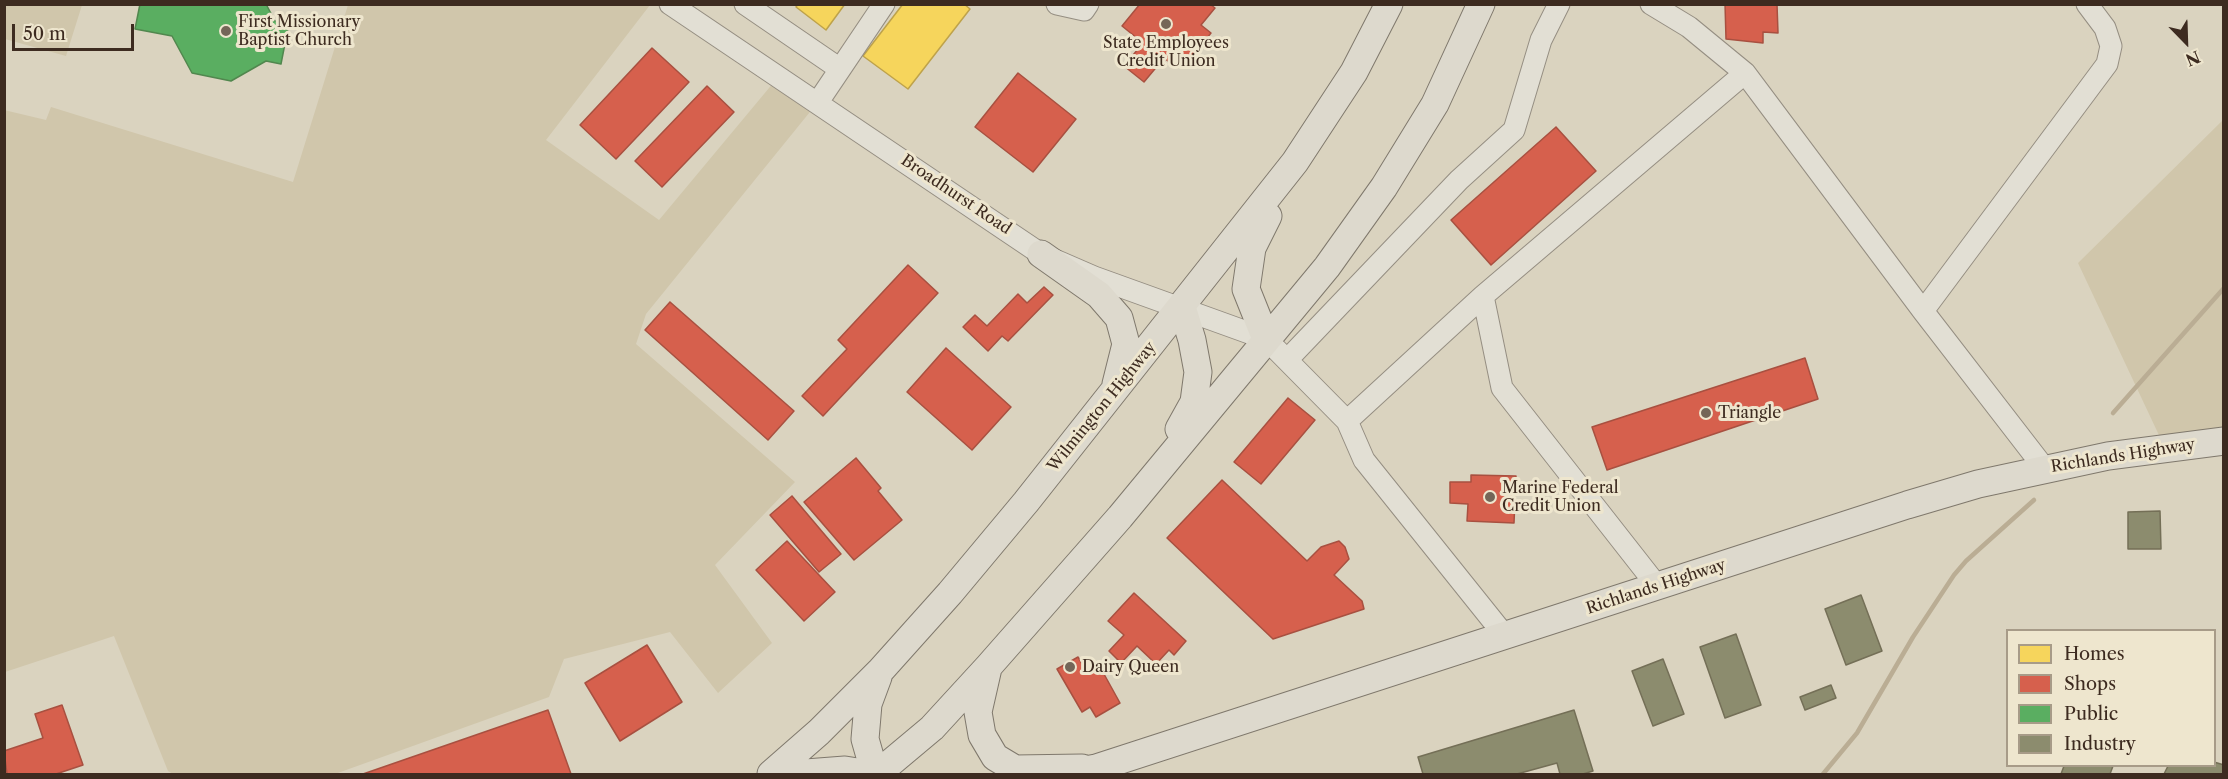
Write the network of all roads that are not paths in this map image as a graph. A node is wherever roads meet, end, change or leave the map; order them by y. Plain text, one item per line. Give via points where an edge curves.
1 (670, 4) edge
2 (745, 4) edge
3 (884, 4) edge
4 (1057, 4) edge
5 (1088, 4) edge
6 (1389, 4) edge
7 (1482, 4) edge
8 (1558, 4) edge
9 (1651, 4) edge
10 (2087, 4) edge
11 (840, 69) junction
12 (1745, 73) junction
13 (818, 102) junction
14 (1295, 162) junction
15 (1041, 254) junction
16 (1483, 296) junction
17 (1182, 307) junction
18 (1923, 311) junction
19 (1266, 339) junction
20 (1287, 360) junction
21 (1114, 393) junction
22 (1347, 421) junction
23 (2223, 441) edge
24 (2045, 469) junction
25 (1152, 479) junction
26 (1658, 586) junction
27 (1505, 636) junction
28 (988, 667) junction
29 (881, 670) junction
30 (1092, 771) edge
31 (771, 774) edge
32 (793, 774) edge
33 (870, 774) edge
34 (876, 774) edge
35 (1064, 774) edge

1 - 13 street, Broadhurst Road
2 - 11 street
3 - 11 street
4 - 5 street via 1084,10
6 - 14 main road, Wilmington Highway via 1354,72
7 - 19 main road via 1435,104 1384,187 1327,267
8 - 20 street via 1541,40 1514,130 1459,180
9 - 12 street via 1689,27
10 - 18 street via 2105,28 2111,46 2108,64
11 - 13 street
12 - 16 street
12 - 18 street
13 - 15 street, Broadhurst Road
14 - 17 main road, Wilmington Highway
14 - 19 main road via 1252,248 1246,289
15 - 17 street, Broadhurst Road
15 - 21 main road via 1099,295 1119,318 1126,344
16 - 22 street
16 - 26 street via 1502,388
17 - 19 street, Broadhurst Road
17 - 21 main road, Wilmington Highway
17 - 25 main road via 1198,372 1194,402
18 - 24 street
19 - 20 street
19 - 25 main road
20 - 22 street
21 - 29 main road, Wilmington Highway via 1004,529
22 - 27 street via 1364,460
23 - 24 main road, Richlands Highway via 2108,456
24 - 26 main road, Richlands Highway via 1907,505
25 - 28 main road
26 - 27 main road, Richlands Highway
27 - 30 main road, Richlands Highway
28 - 30 main road via 978,712 982,735 995,757 1015,769
28 - 34 main road via 932,728
29 - 31 main road, Wilmington Highway
29 - 34 main road via 868,704 865,739
30 - 35 main road, Richlands Highway
32 - 33 main road via 844,770

